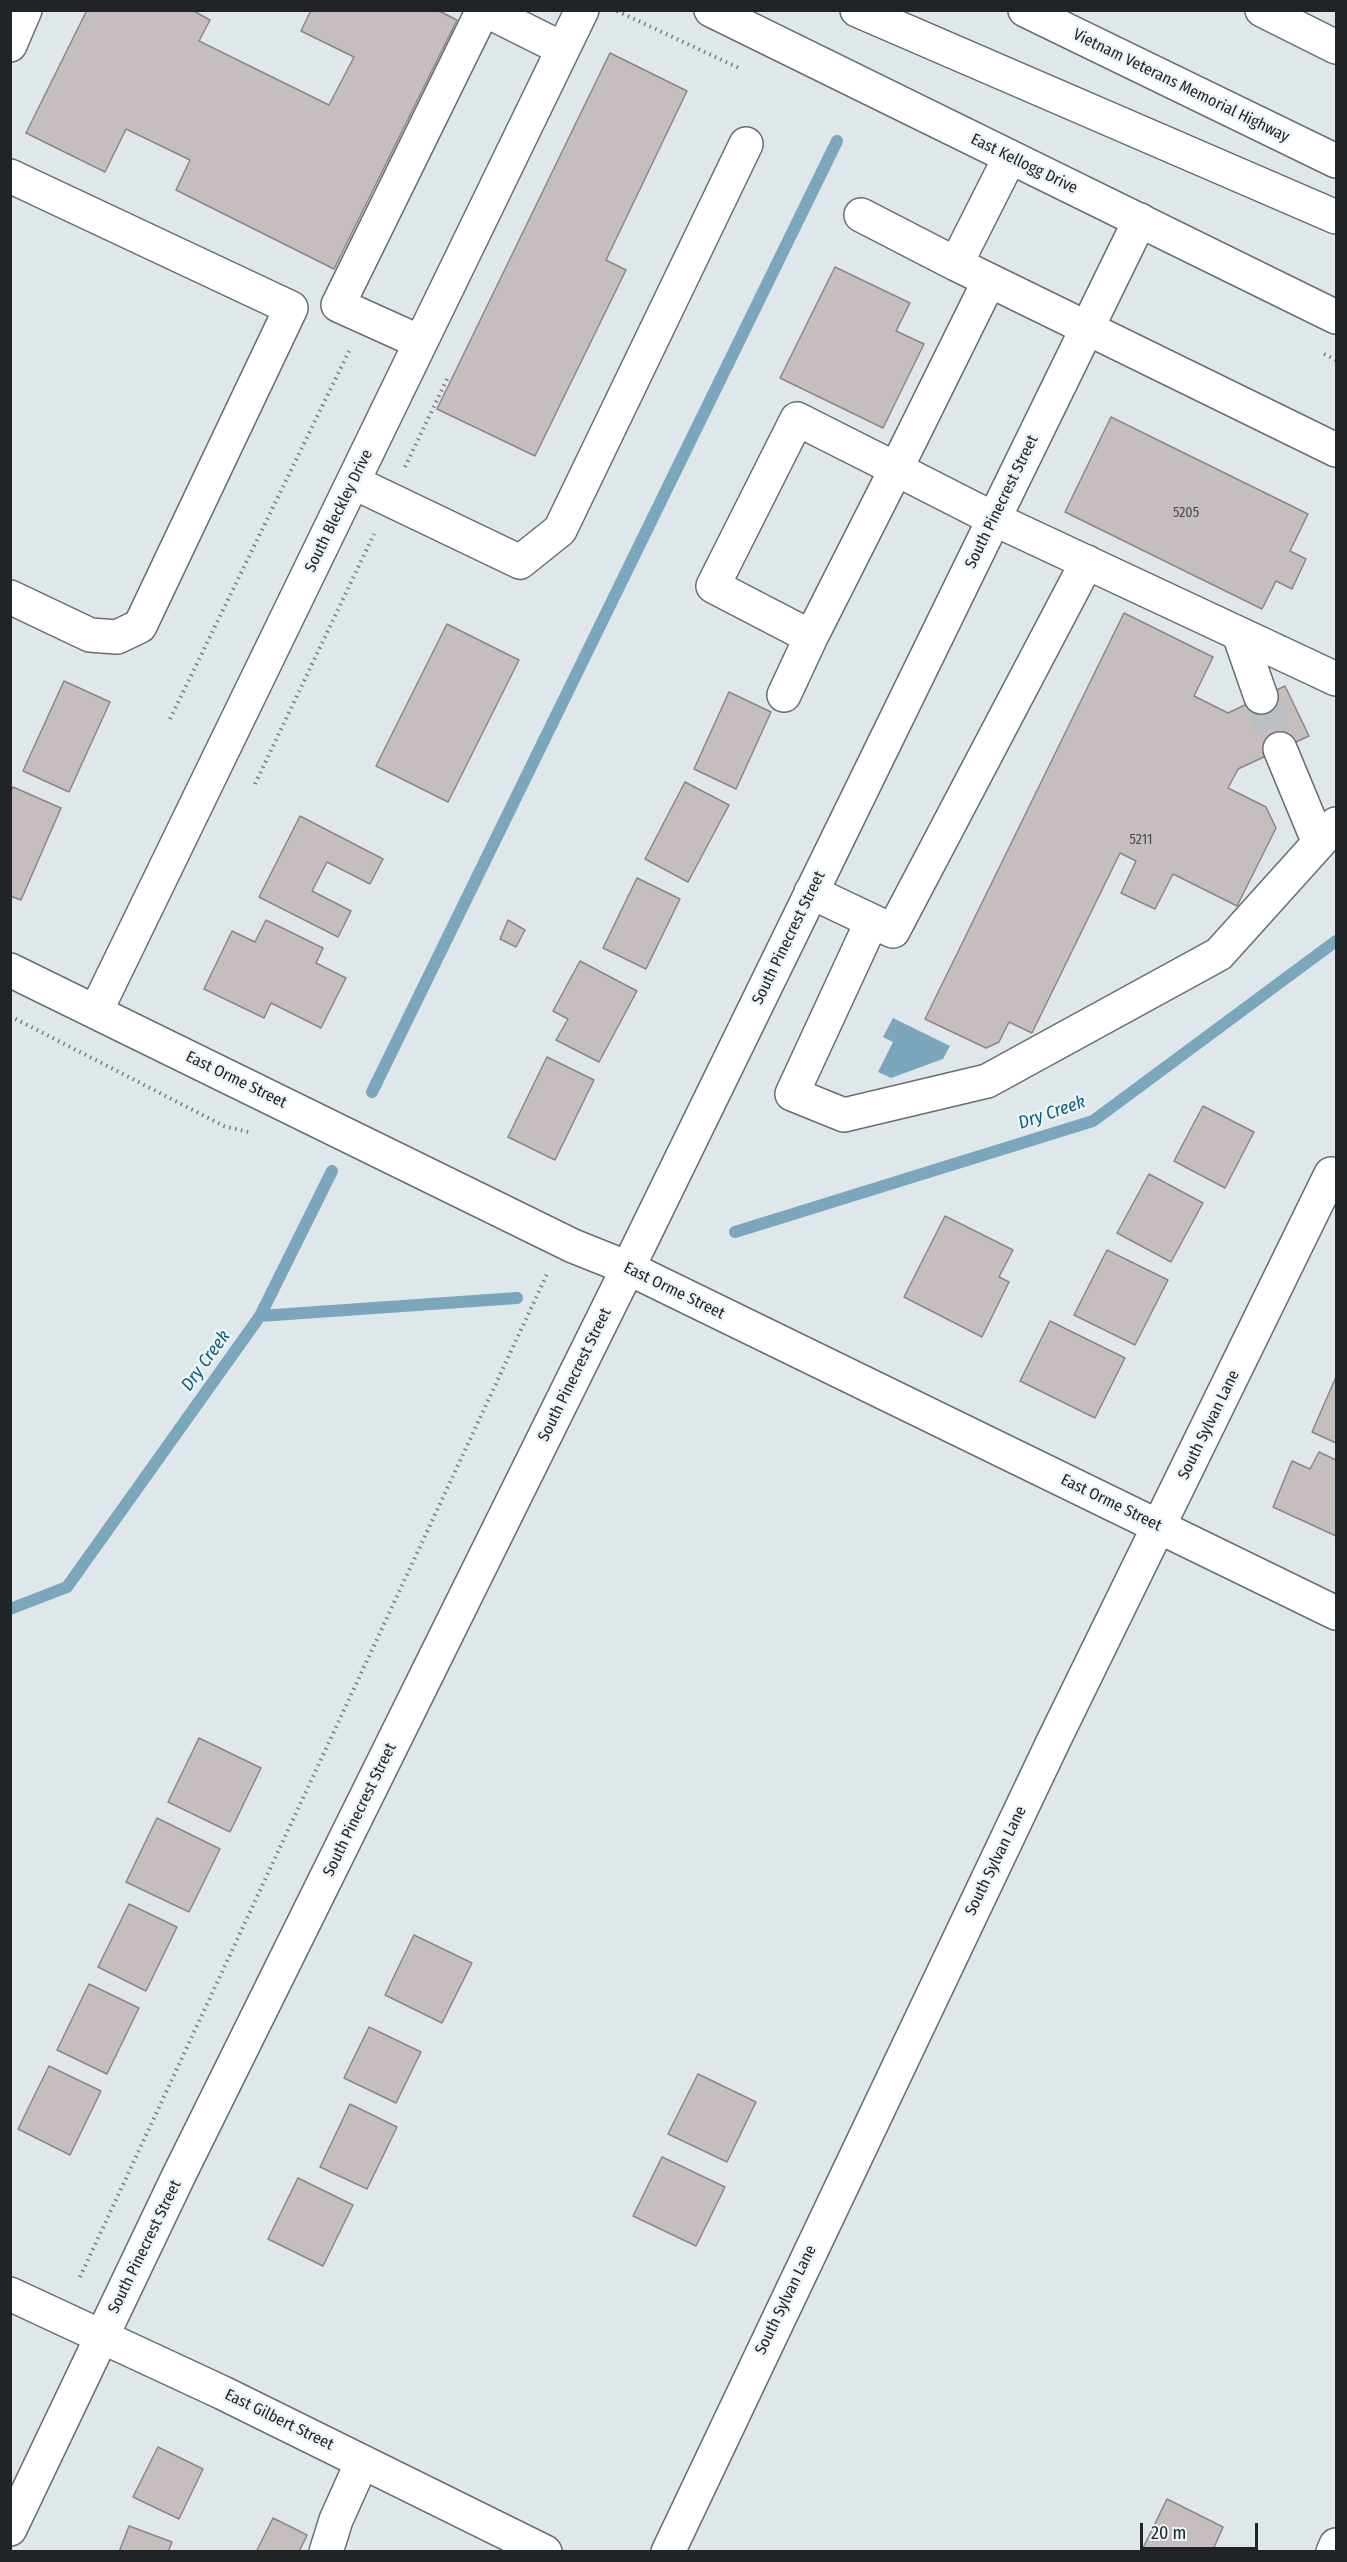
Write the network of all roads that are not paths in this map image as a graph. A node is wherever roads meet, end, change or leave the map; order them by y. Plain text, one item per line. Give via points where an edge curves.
1 (25, 10) edge
2 (484, 10) edge
3 (582, 10) edge
4 (711, 10) edge
5 (857, 10) edge
6 (1025, 10) edge
7 (1262, 10) edge
8 (10, 45) edge
9 (1336, 47) edge
10 (563, 49) junction
11 (746, 144) dead end
12 (1010, 157) junction
13 (1336, 161) edge
14 (10, 176) edge
15 (861, 215) dead end
16 (1336, 217) edge
17 (1140, 220) junction
18 (956, 264) junction
19 (989, 280) junction
20 (291, 308) junction
21 (352, 311) junction
22 (1336, 317) edge
23 (1087, 328) junction
24 (420, 342) junction
25 (1336, 450) edge
26 (896, 469) junction
27 (353, 482) junction
28 (994, 519) junction
29 (1087, 562) junction
30 (10, 597) edge
31 (1239, 634) junction
32 (811, 637) junction
33 (1336, 679) edge
34 (784, 695) dead end
35 (1261, 698) tunnel mouth
36 (1280, 749) tunnel mouth
37 (1328, 833) edge
38 (812, 892) junction
39 (872, 921) junction
40 (10, 970) edge
41 (96, 1011) junction
42 (1331, 1174) dead end
43 (628, 1268) junction
44 (1160, 1526) junction
45 (1336, 1613) edge
46 (10, 2294) edge
47 (102, 2337) junction
48 (363, 2462) junction
49 (10, 2529) edge
50 (1336, 2545) edge
51 (326, 2552) edge
52 (545, 2552) edge
53 (668, 2552) edge
54 (1333, 2552) edge

1 - 8 main road
2 - 10 main road
2 - 21 main road
3 - 10 main road, South Bleckley Drive
4 - 12 main road, East Kellogg Drive
5 - 16 main road
6 - 13 main road, Vietnam Veterans Memorial Highway
7 - 9 main road
10 - 24 main road, South Bleckley Drive
11 - 27 main road via 560,530 520,562
12 - 17 main road, East Kellogg Drive
12 - 18 main road
14 - 20 main road
15 - 18 main road
17 - 22 main road, East Kellogg Drive
17 - 23 main road, South Pinecrest Street
18 - 19 main road
19 - 23 main road
19 - 26 main road
20 - 21 main road
20 - 30 main road via 140,626 117,637 90,635
21 - 24 main road
23 - 25 main road
23 - 28 main road, South Pinecrest Street
24 - 27 main road, South Bleckley Drive
26 - 28 main road
26 - 32 main road
26 - 32 main road via 796,419 713,586
27 - 41 main road, South Bleckley Drive
28 - 29 main road
28 - 38 main road, South Pinecrest Street
29 - 31 main road
29 - 39 main road via 893,931
31 - 33 main road
31 - 35 main road
32 - 34 main road
36 - 37 main road
37 - 39 main road via 1219,954 987,1081 844,1115 792,1094
38 - 39 main road
38 - 43 main road, South Pinecrest Street
40 - 41 main road, East Orme Street
41 - 43 main road, East Orme Street via 573,1246
42 - 44 main road, South Sylvan Lane
43 - 44 main road, East Orme Street
43 - 47 main road, South Pinecrest Street
44 - 45 main road, East Orme Street
44 - 53 main road, South Sylvan Lane via 1022,1806
46 - 47 main road, East Gilbert Street
47 - 48 main road, East Gilbert Street
47 - 49 main road, South Pinecrest Street
48 - 51 main road
48 - 52 main road, East Gilbert Street
50 - 54 main road

